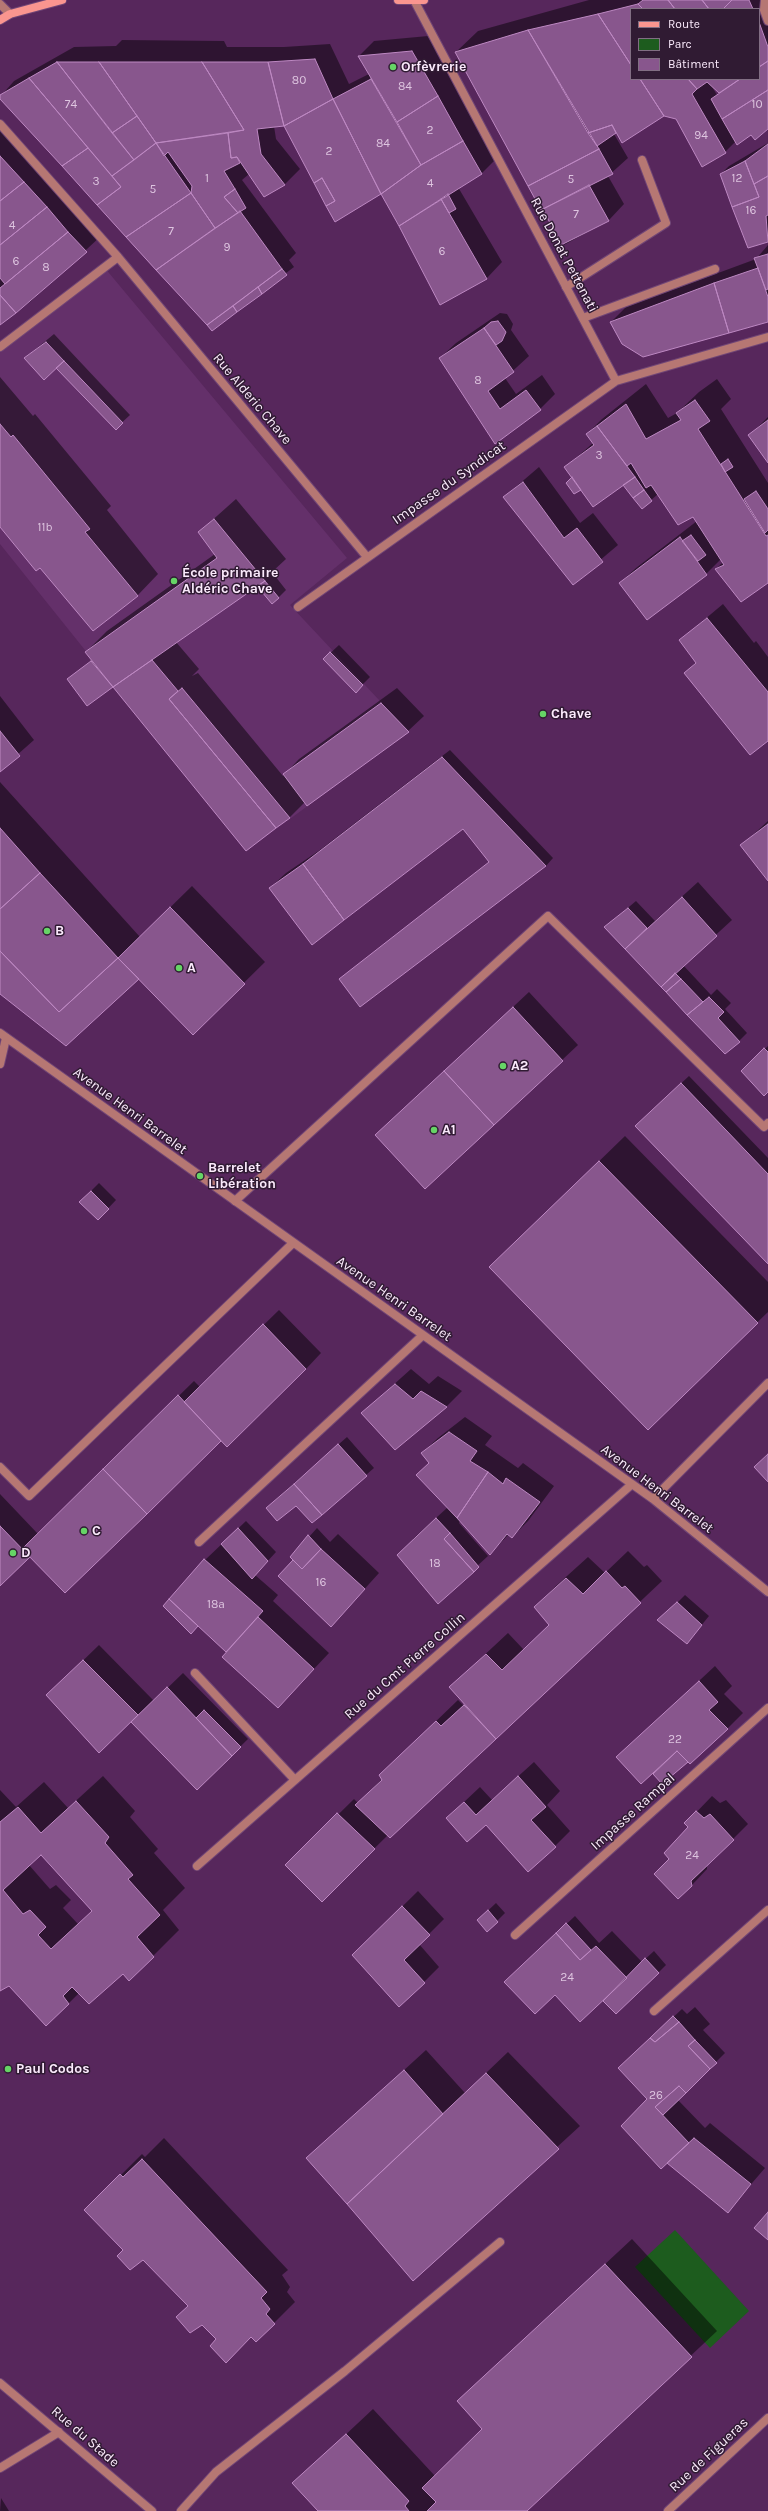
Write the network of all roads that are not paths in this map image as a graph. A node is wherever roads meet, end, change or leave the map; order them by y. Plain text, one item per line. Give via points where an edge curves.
1 (62, 0) edge
2 (398, 0) edge
3 (424, 0) edge
4 (765, 0) edge
5 (415, 2) junction
6 (0, 4) edge
7 (10, 14) junction
8 (0, 20) edge
9 (768, 21) edge
10 (0, 124) edge
11 (642, 160) dead end
12 (118, 256) junction
13 (715, 269) dead end
14 (566, 287) junction
15 (583, 318) junction
16 (768, 337) edge
17 (0, 347) edge
18 (616, 381) junction
19 (367, 557) junction
20 (298, 607) dead end
21 (3, 1036) edge
22 (0, 1064) edge
23 (768, 1123) edge
24 (235, 1201) junction
25 (293, 1243) junction
26 (423, 1335) junction
27 (768, 1383) edge
28 (0, 1467) edge
29 (631, 1485) junction
30 (653, 1499) junction
31 (199, 1542) dead end
32 (768, 1592) edge
33 (195, 1673) dead end
34 (768, 1708) edge
35 (295, 1780) junction
36 (197, 1866) dead end
37 (768, 1910) edge
38 (515, 1935) dead end
39 (654, 2011) dead end
40 (500, 2242) dead end
41 (0, 2383) edge
42 (768, 2418) edge
43 (59, 2432) junction
44 (0, 2468) edge
45 (152, 2511) edge
46 (181, 2511) edge
47 (668, 2511) edge

1 - 7 street
2 - 5 street
3 - 5 street
4 - 9 street via 764,10
5 - 14 street, Rue Donat Pettenati
6 - 7 street
7 - 8 street
10 - 12 street, Rue Alderic Chave
11 - 14 street via 666,223
12 - 17 street
12 - 19 street, Rue Alderic Chave
13 - 15 street
14 - 15 street, Rue Donat Pettenati
15 - 18 street, Rue Donat Pettenati
16 - 18 street
18 - 19 street, Impasse du Syndicat
19 - 20 street, Impasse du Syndicat
21 - 22 street
21 - 24 street, Avenue Henri Barrelet
23 - 24 street via 764,1127 548,916
24 - 25 street, Avenue Henri Barrelet
25 - 26 street, Avenue Henri Barrelet
25 - 28 street via 29,1496
26 - 29 street, Avenue Henri Barrelet
26 - 31 street
27 - 30 street
29 - 30 street, Avenue Henri Barrelet
29 - 35 street, Rue du Cmt Pierre Collin
30 - 32 street, Avenue Henri Barrelet
33 - 35 street
34 - 38 street, Impasse Rampal
35 - 36 street, Rue du Cmt Pierre Collin
37 - 39 street
40 - 46 street via 345,2371 216,2472
41 - 43 street, Rue du Stade
42 - 47 street, Rue de Figueras
43 - 44 street
43 - 45 street, Rue du Stade

